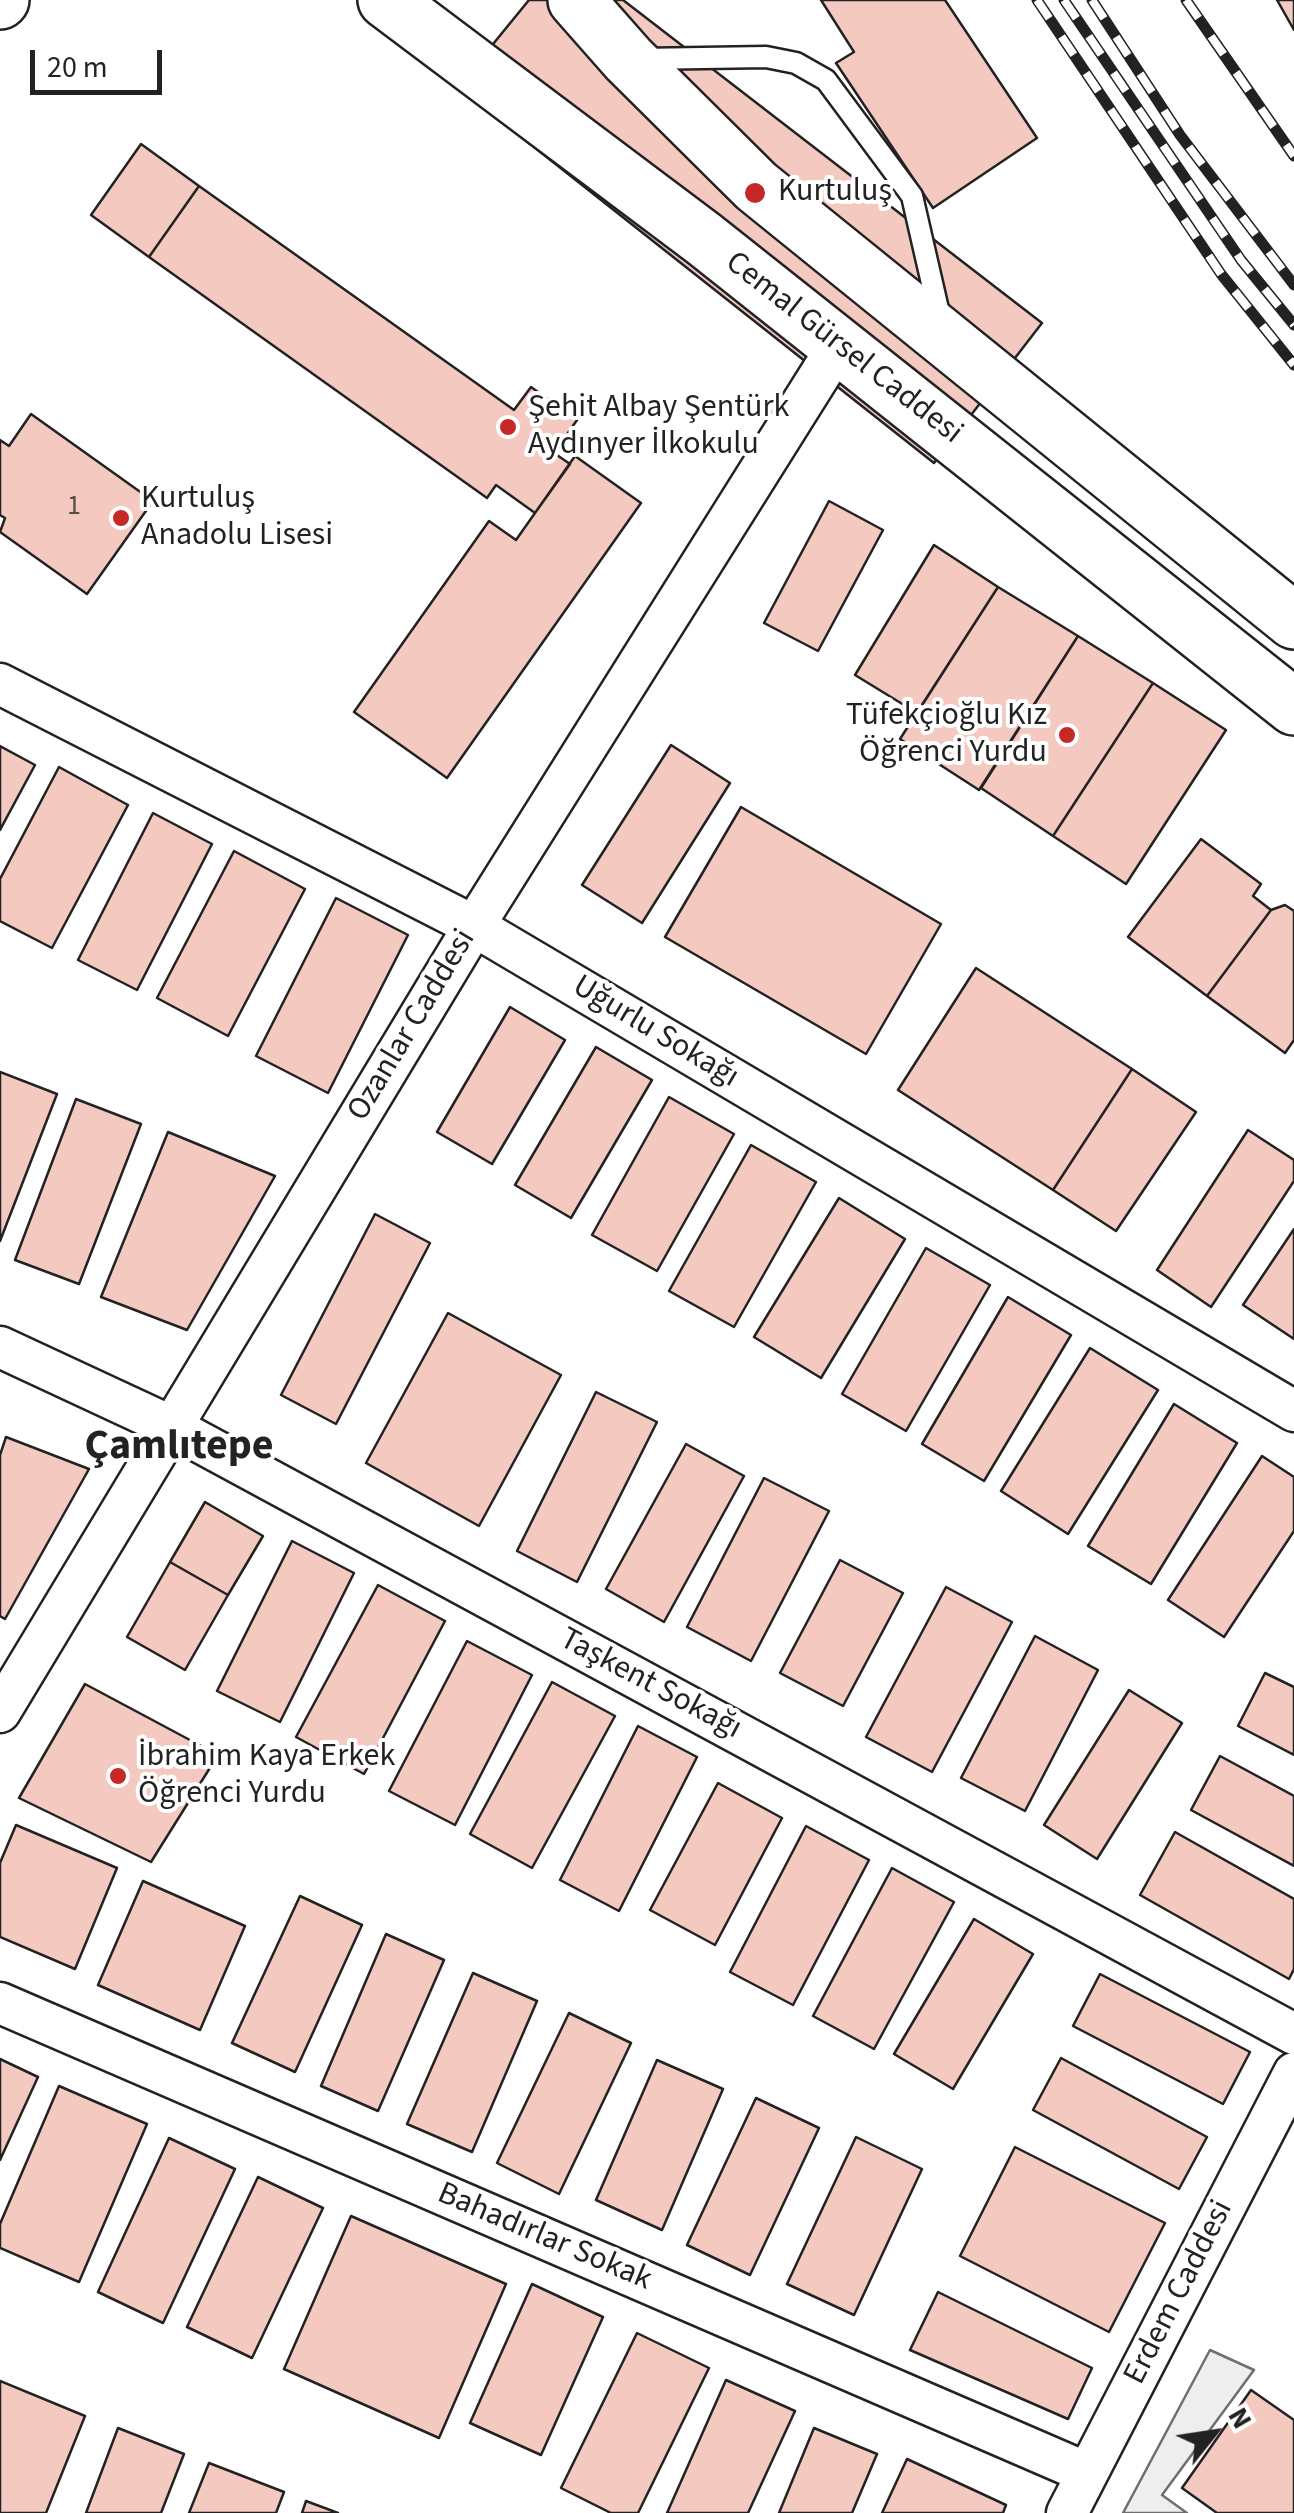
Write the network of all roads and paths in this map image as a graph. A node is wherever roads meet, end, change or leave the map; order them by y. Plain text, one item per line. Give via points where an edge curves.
1 (386, 0) edge
2 (576, 0) edge
3 (628, 59) junction
4 (945, 340) junction
5 (838, 346) junction
6 (1294, 621) edge
7 (0, 684) edge
8 (1294, 707) edge
9 (474, 926) junction
10 (0, 1347) edge
11 (1294, 1412) edge
12 (170, 1426) junction
13 (0, 1712) edge
14 (0, 2003) edge
15 (1294, 2034) edge
16 (1294, 2073) edge
17 (1087, 2473) junction
18 (1067, 2513) edge

1 - 5 main road, Cemal Gürsel Caddesi
2 - 3 main road
3 - 4 main road via 756,186
3 - 4 lane via 766,57 796,63 826,80 912,196
4 - 6 main road
5 - 8 main road, Cemal Gürsel Caddesi
5 - 9 street, Ozanlar Caddesi
7 - 9 street, Uğurlu Sokağı
9 - 11 street, Uğurlu Sokağı
9 - 12 street, Ozanlar Caddesi
10 - 12 street, Taşkent Sokağı
12 - 13 street, Ozanlar Caddesi
12 - 15 street, Taşkent Sokağı
14 - 17 street, Bahadırlar Sokak
16 - 17 street, Erdem Caddesi
17 - 18 street, Erdem Caddesi

